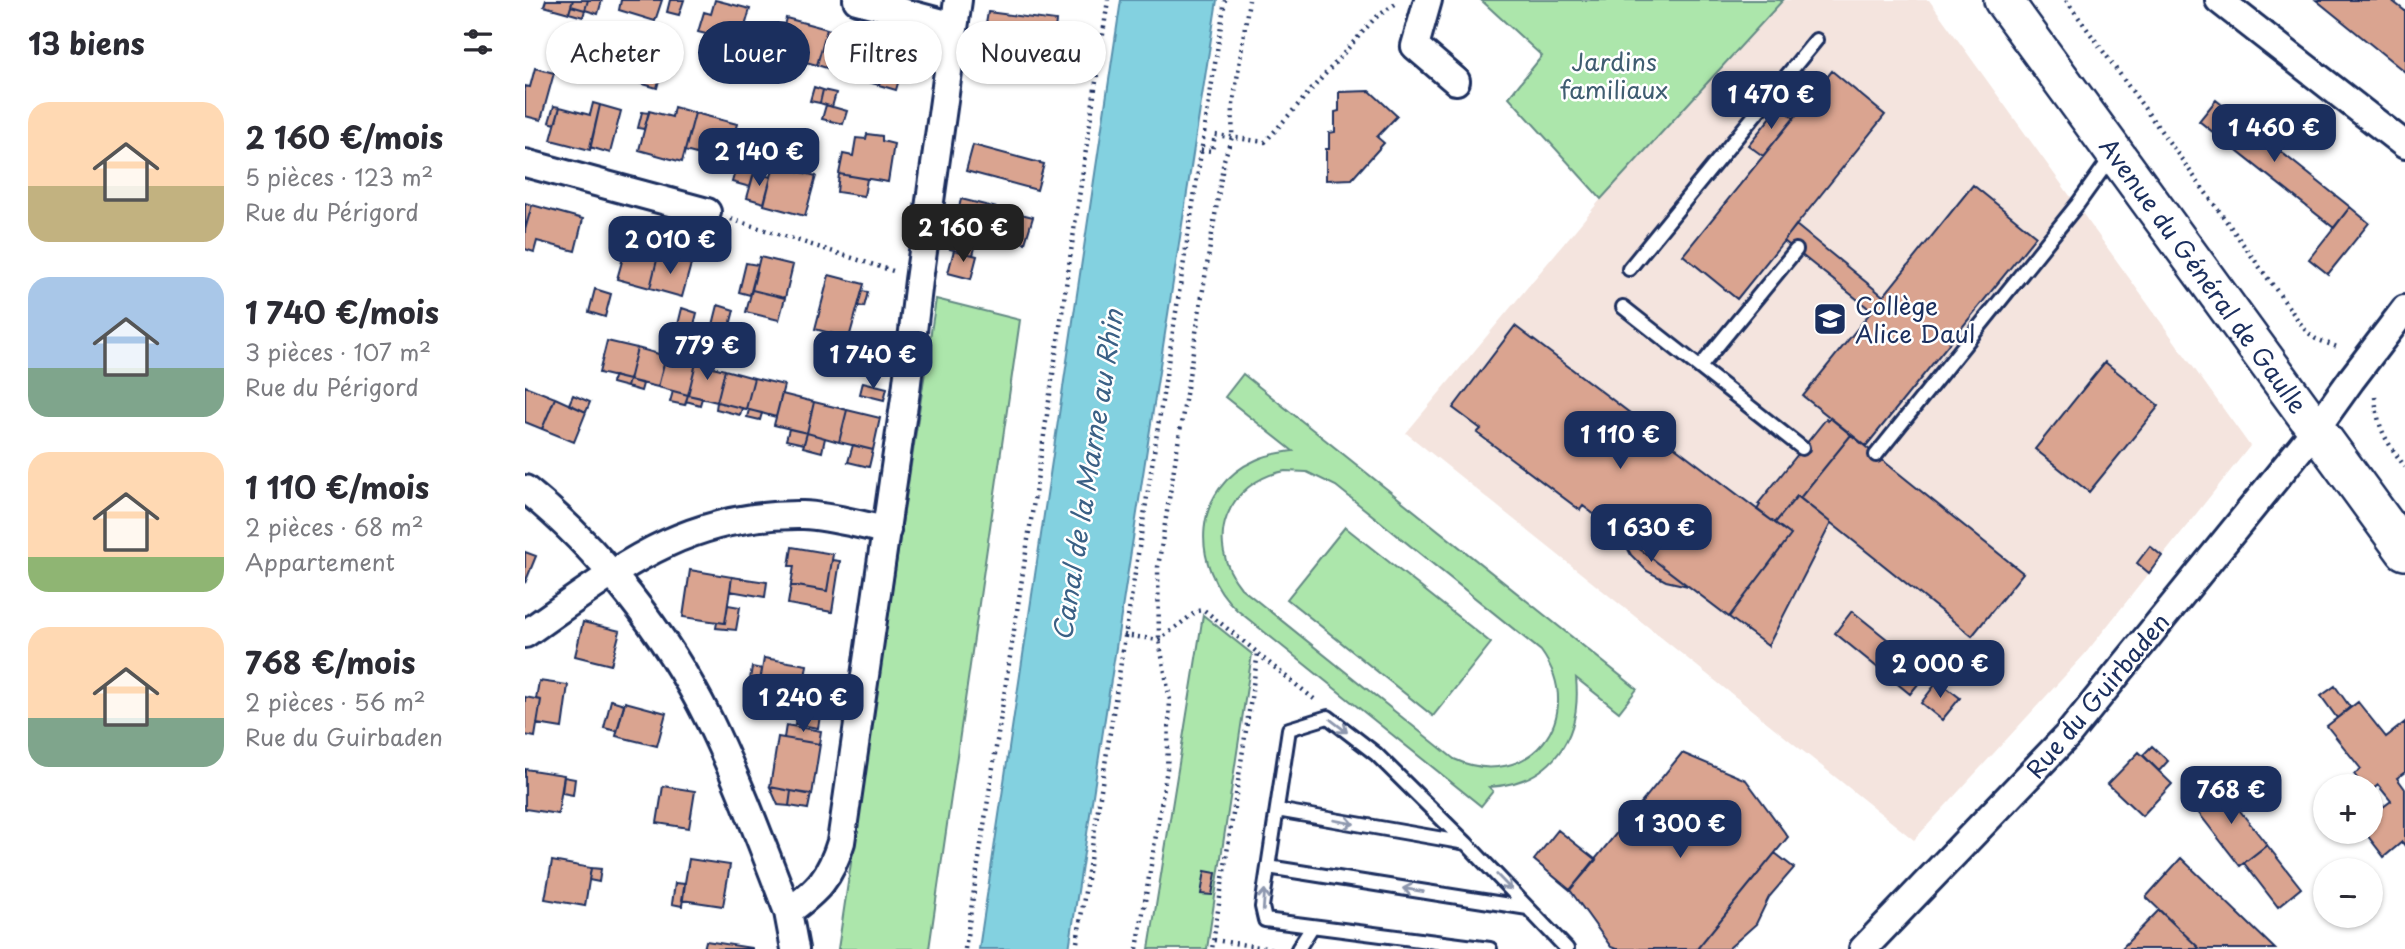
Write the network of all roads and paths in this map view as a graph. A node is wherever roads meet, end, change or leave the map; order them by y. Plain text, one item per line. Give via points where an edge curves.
1 (857, 0) edge
2 (958, 0) edge
3 (1108, 0) edge
4 (1225, 0) edge
5 (1249, 0) edge
6 (1402, 0) edge
7 (1428, 0) edge
8 (2003, 0) edge
9 (2066, 0) edge
10 (2219, 0) edge
11 (954, 26) junction
12 (1816, 40) dead end
13 (1457, 81) dead end
14 (1232, 137) junction
15 (2405, 145) edge
16 (1201, 150) junction
17 (2115, 153) junction
18 (525, 163) edge
19 (707, 212) joint
20 (1796, 250) dead end
21 (1629, 269) dead end
22 (919, 279) junction
23 (1623, 307) dead end
24 (2405, 309) edge
25 (2344, 351) dead end
26 (1700, 368) junction
27 (2372, 391) dead end
28 (2316, 429) junction
29 (1802, 448) dead end
30 (1876, 455) dead end
31 (2405, 467) edge
32 (525, 489) edge
33 (887, 530) junction
34 (2405, 551) edge
35 (612, 573) junction
36 (525, 634) edge
37 (1124, 635) junction
38 (1159, 640) junction
39 (1258, 653) junction
40 (1328, 717) junction
41 (1277, 810) junction
42 (1466, 843) junction
43 (1268, 867) junction
44 (1528, 908) junction
45 (788, 912) junction
46 (1312, 927) junction
47 (1213, 940) junction
48 (795, 949) edge
49 (965, 949) edge
50 (1076, 949) edge
51 (1137, 949) edge
52 (1212, 949) edge
53 (1272, 949) edge
54 (1298, 949) edge
55 (1490, 949) edge
56 (1567, 949) edge
57 (1863, 949) edge

1 - 11 street
2 - 11 street
3 - 49 path
4 - 16 path
5 - 14 path
6 - 14 path via 1375,18 1265,142
7 - 13 street via 1415,46
8 - 17 street, Avenue du Général de Gaulle
9 - 25 path via 2306,331
10 - 15 street
11 - 22 street
12 - 21 lane
14 - 16 path via 1215,135 1212,151
14 - 38 path via 1224,160 1158,567
16 - 37 path
17 - 28 street, Avenue du Général de Gaulle
17 - 30 lane
18 - 19 street
19 - 22 path
20 - 26 lane
22 - 33 street
23 - 26 lane
24 - 28 street, Rue du Guirbaden
26 - 29 lane
27 - 31 path via 2383,437
28 - 34 street, Avenue du Général de Gaulle
28 - 57 street, Rue du Guirbaden via 2067,736
32 - 35 street
33 - 35 street via 805,515 752,518 689,532
33 - 45 street via 841,842 824,881
35 - 36 street
35 - 45 street via 707,718
37 - 38 path
37 - 50 path
38 - 39 path via 1197,611 1204,611
38 - 51 path via 1170,700 1167,769
39 - 40 path via 1319,704
39 - 47 path
40 - 41 lane via 1289,729
40 -> 42 lane via 1376,754
41 -> 42 lane
41 - 43 lane
42 -> 44 lane
44 -> 43 lane
46 -> 43 lane via 1265,920 1262,907
44 - 56 lane
45 - 48 street
46 - 54 lane
46 - 55 lane
47 - 52 path
47 - 53 path

